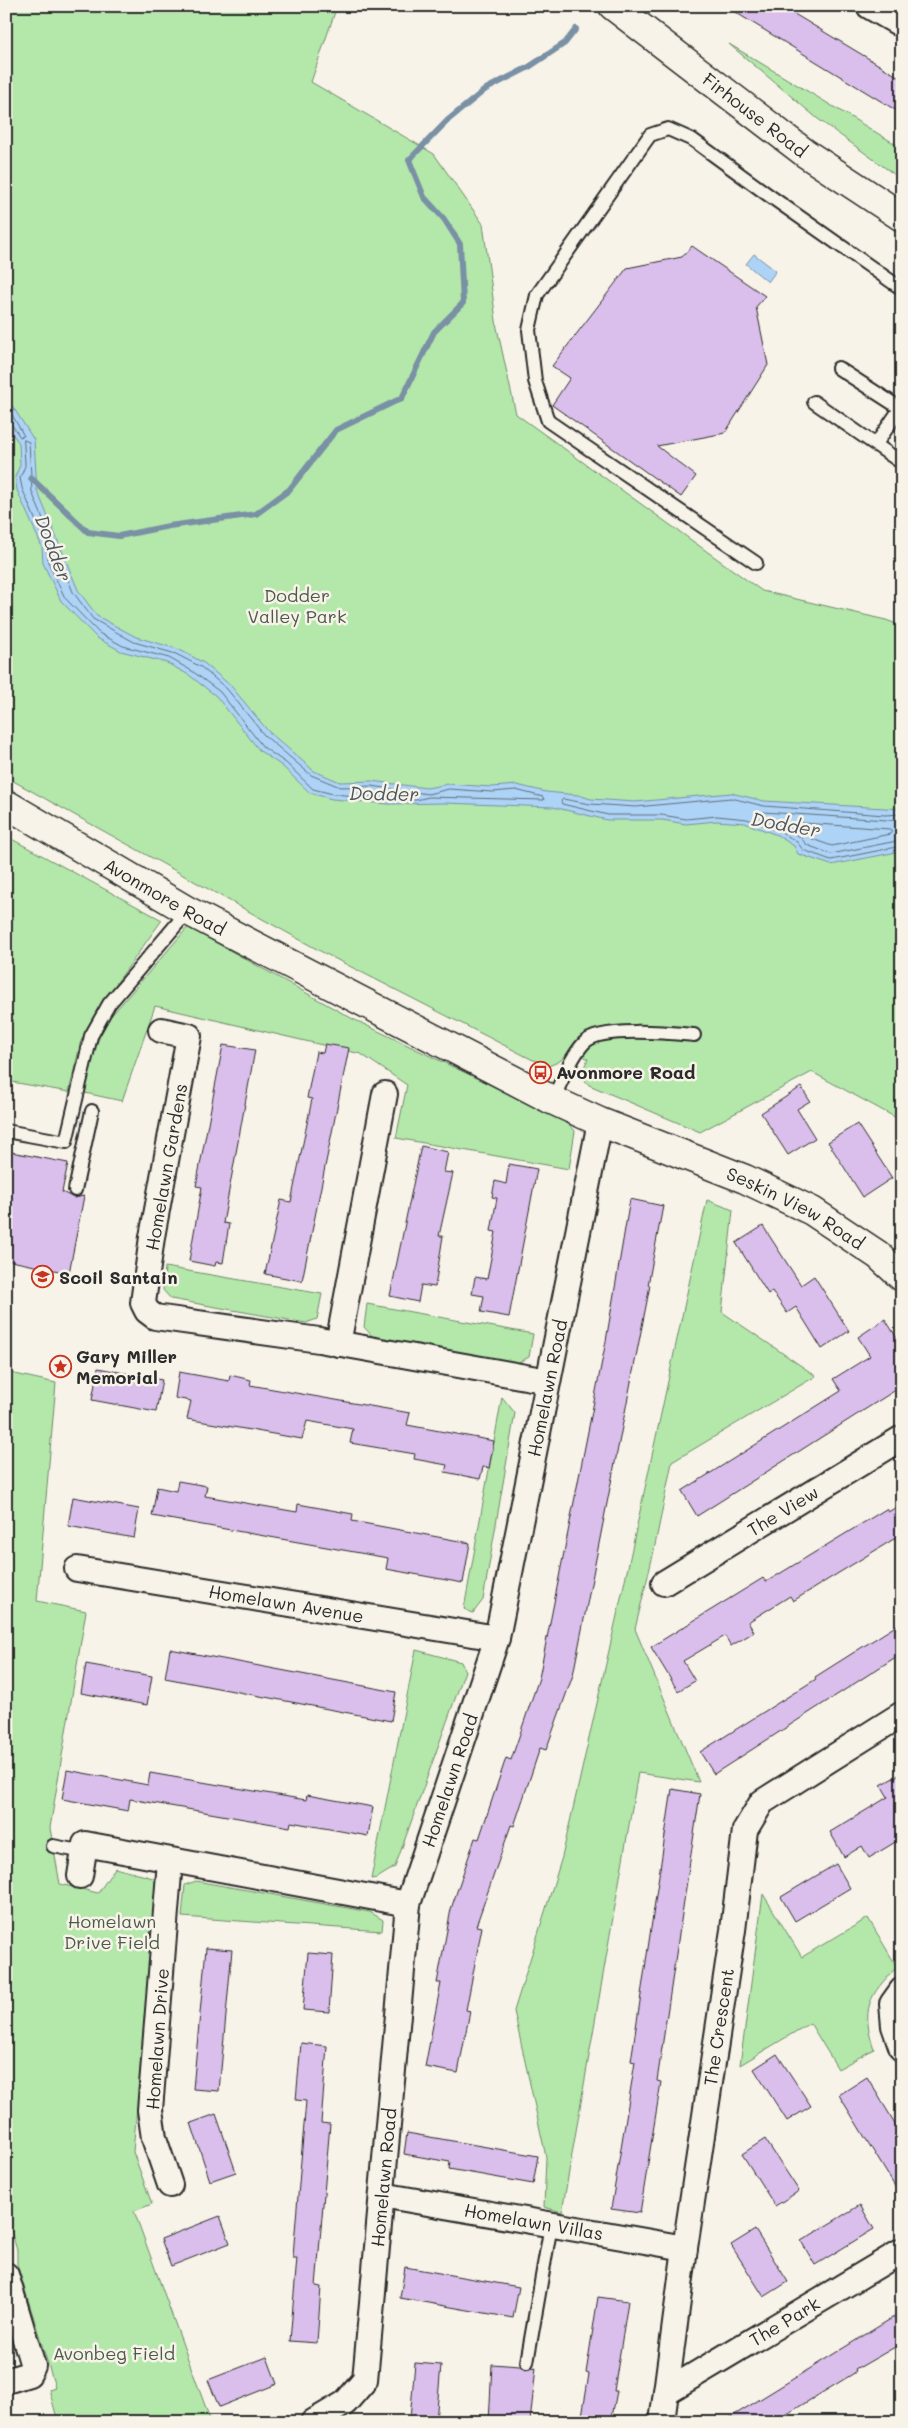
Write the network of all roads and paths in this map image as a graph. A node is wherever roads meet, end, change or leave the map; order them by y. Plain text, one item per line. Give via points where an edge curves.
1 (613, 6) edge
2 (869, 6) edge
3 (902, 25) edge
4 (902, 217) edge
5 (902, 289) edge
6 (838, 368) dead end
7 (814, 402) dead end
8 (901, 407) edge
9 (876, 444) junction
10 (902, 463) edge
11 (756, 563) dead end
12 (6, 804) edge
13 (188, 911) junction
14 (161, 1030) dead end
15 (694, 1035) dead end
16 (386, 1094) dead end
17 (552, 1100) junction
18 (92, 1111) dead end
19 (600, 1122) junction
20 (6, 1131) edge
21 (66, 1142) junction
22 (84, 1146) junction
23 (678, 1153) joint
24 (75, 1190) dead end
25 (902, 1277) edge
26 (338, 1344) junction
27 (548, 1381) junction
28 (902, 1438) edge
29 (77, 1569) dead end
30 (664, 1583) dead end
31 (497, 1638) junction
32 (902, 1714) edge
33 (53, 1846) dead end
34 (84, 1852) junction
35 (170, 1861) junction
36 (80, 1876) dead end
37 (408, 1904) junction
38 (902, 1990) edge
39 (902, 2049) edge
40 (170, 2185) dead end
41 (382, 2195) junction
42 (551, 2225) junction
43 (685, 2248) junction
44 (902, 2251) edge
45 (6, 2275) edge
46 (527, 2362) dead end
47 (6, 2381) edge
48 (666, 2392) junction
49 (313, 2422) edge
50 (662, 2422) edge

1 - 4 street, Firhouse Road via 804,153
2 - 3 street
5 - 11 lane via 693,140 668,129 650,134 537,295 529,330 535,381 548,421
6 - 8 lane
7 - 9 lane
8 - 9 lane
9 - 10 lane
12 - 13 street, Avonmore Road
13 - 17 street, Avonmore Road
13 - 21 lane via 109,1004 91,1036
14 - 26 street, Homelawn Gardens via 189,1036 152,1237 145,1307 155,1317
15 - 17 lane via 634,1032 604,1034 588,1040
16 - 26 street
17 - 19 street, Avonmore Road
18 - 22 lane
19 - 23 street, Avonmore Road
19 - 27 street, Homelawn Road
20 - 21 lane
21 - 22 lane
22 - 24 lane
23 - 25 street, Seskin View Road via 745,1179 812,1211 878,1255
26 - 27 street, Homelawn Gardens
27 - 31 street, Homelawn Road
28 - 30 street, The View
29 - 31 street, Homelawn Avenue
31 - 37 street, Homelawn Road
32 - 43 street, The Crescent via 762,1802 745,1830
33 - 34 lane
34 - 35 street via 85,1844
34 - 36 street
35 - 37 street
35 - 40 street, Homelawn Drive via 150,2110 154,2138
37 - 41 street, Homelawn Road
38 - 39 street via 892,2004 894,2026
41 - 42 street, Homelawn Villas
41 - 49 street, Homelawn Road via 365,2380 345,2403
42 - 43 street, Homelawn Villas
42 - 46 lane
43 - 48 street, The Crescent
44 - 48 street, The Park
45 - 47 street via 34,2366 30,2374
48 - 50 street, The Crescent

